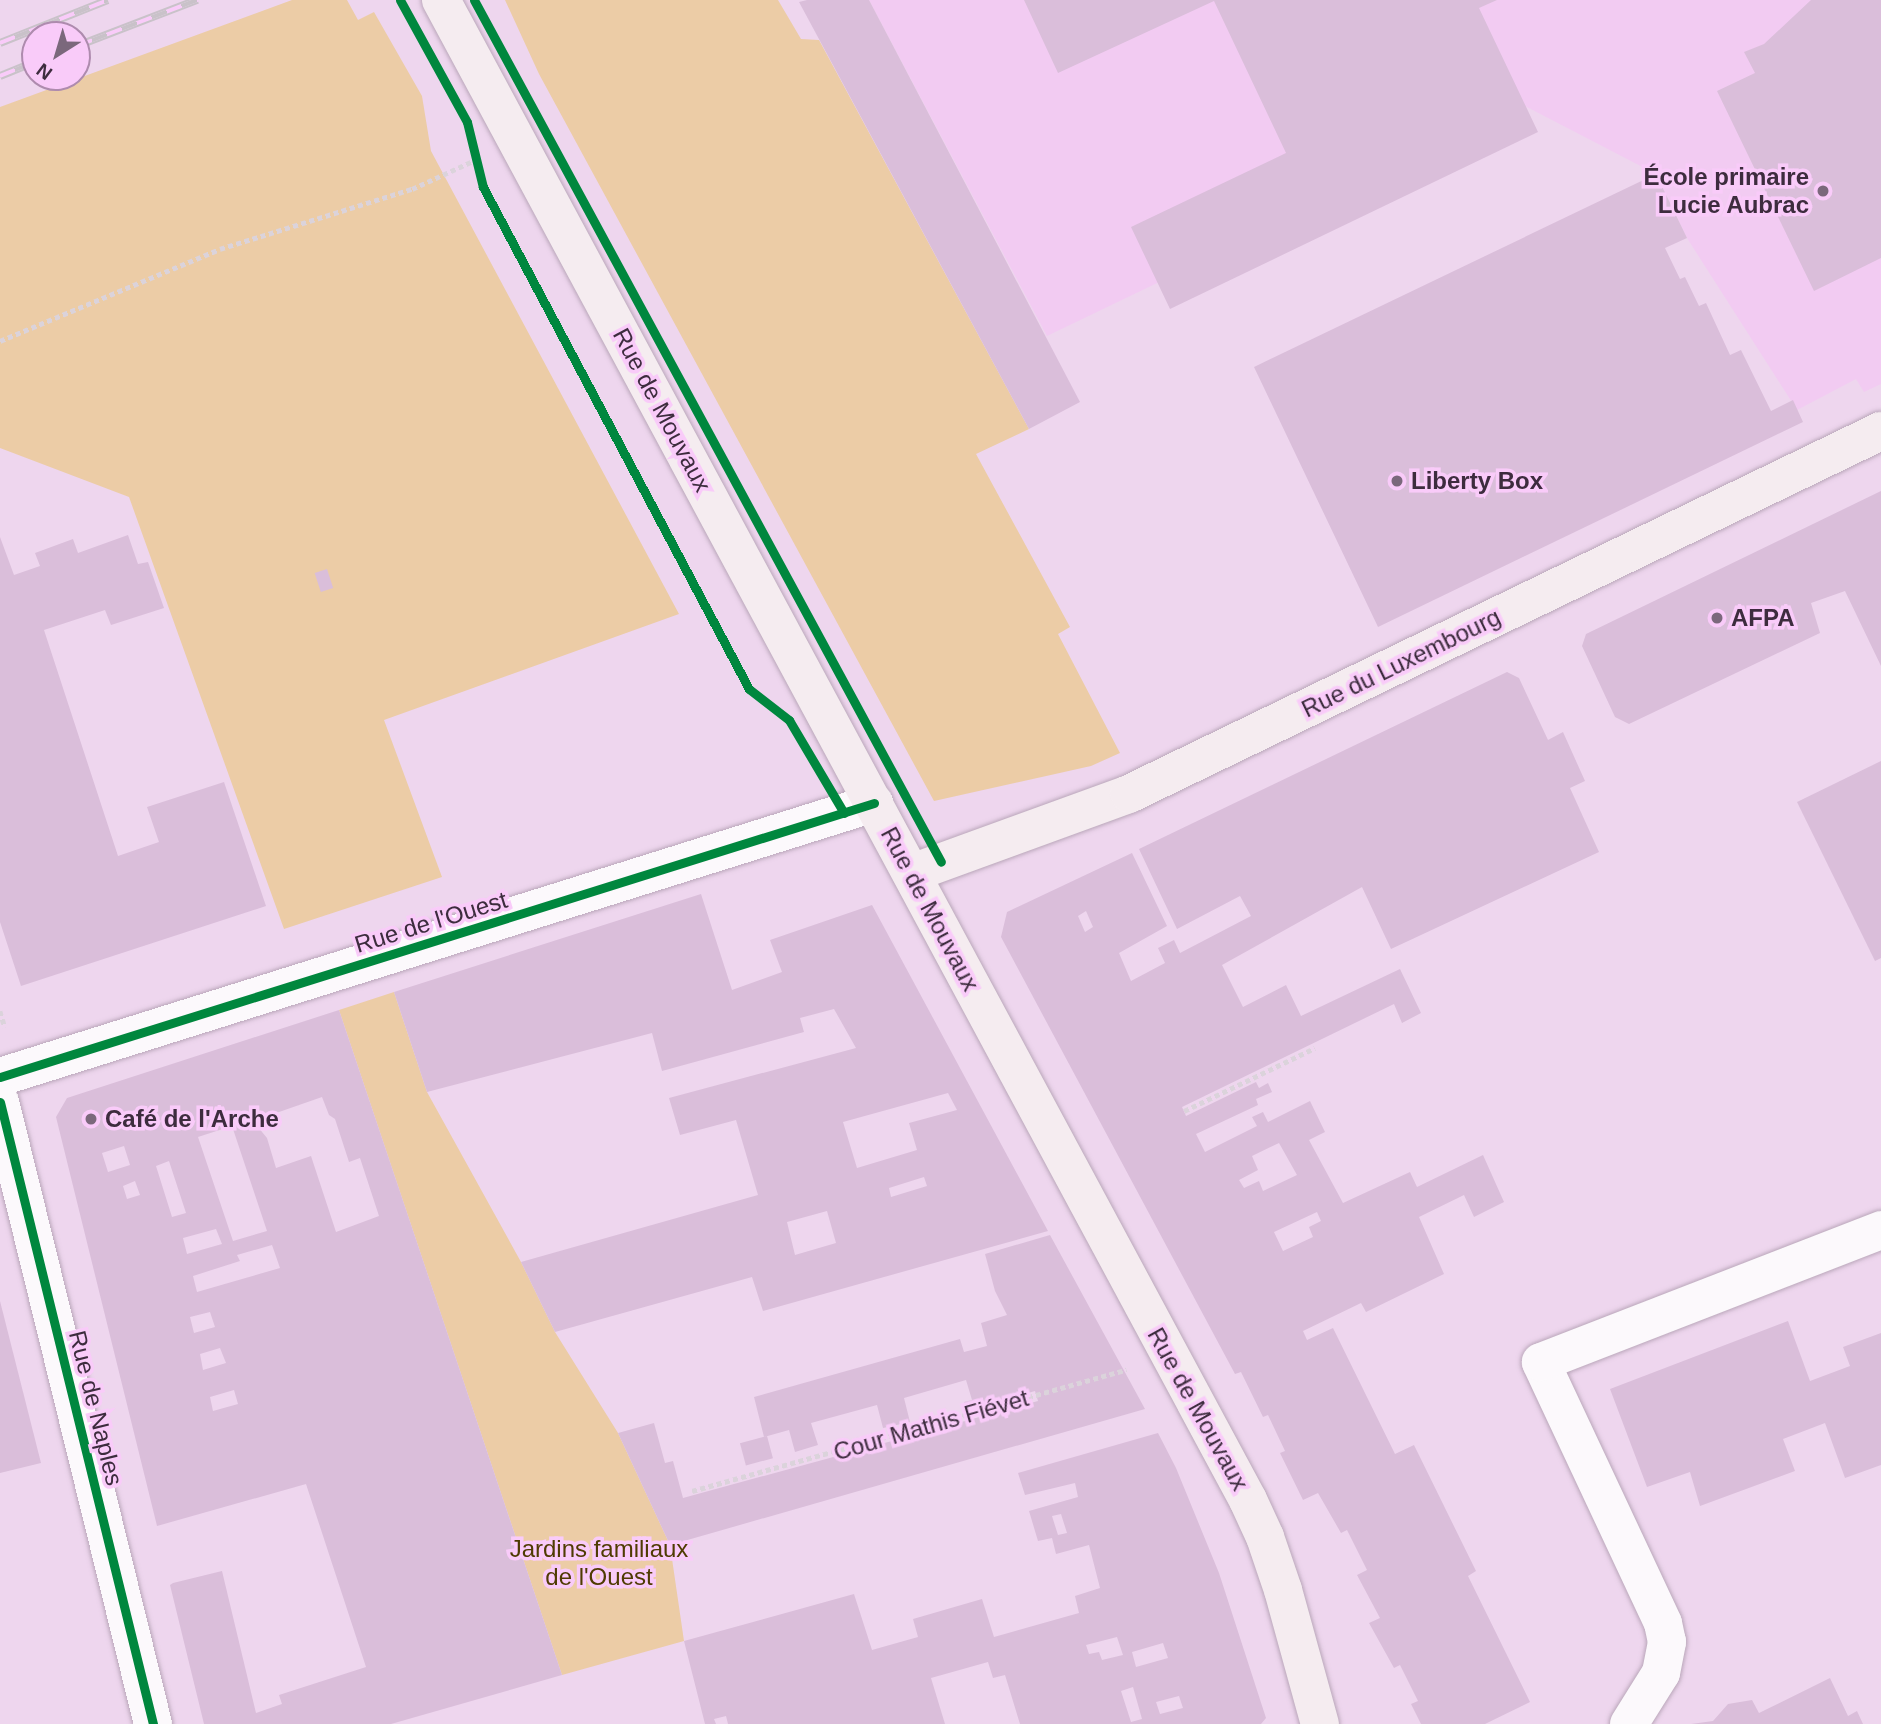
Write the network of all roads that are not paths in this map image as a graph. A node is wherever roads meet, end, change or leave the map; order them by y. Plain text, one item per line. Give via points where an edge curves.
1 (441, 0) edge
2 (1881, 431) edge
3 (874, 803) junction
4 (912, 873) junction
5 (0, 1077) edge
6 (0, 1101) edge
7 (1881, 1230) edge
8 (153, 1724) edge
9 (1320, 1724) edge
10 (1629, 1724) edge

1 - 3 main road, Rue de Mouvaux
2 - 4 main road, Rue du Luxembourg via 1129,794
3 - 4 main road, Rue de Mouvaux
3 - 5 street, Rue de l'Ouest
4 - 9 main road, Rue de Mouvaux via 1265,1537
6 - 8 street, Rue de Naples
7 - 10 street via 1541,1362 1663,1623 1667,1642 1661,1672

